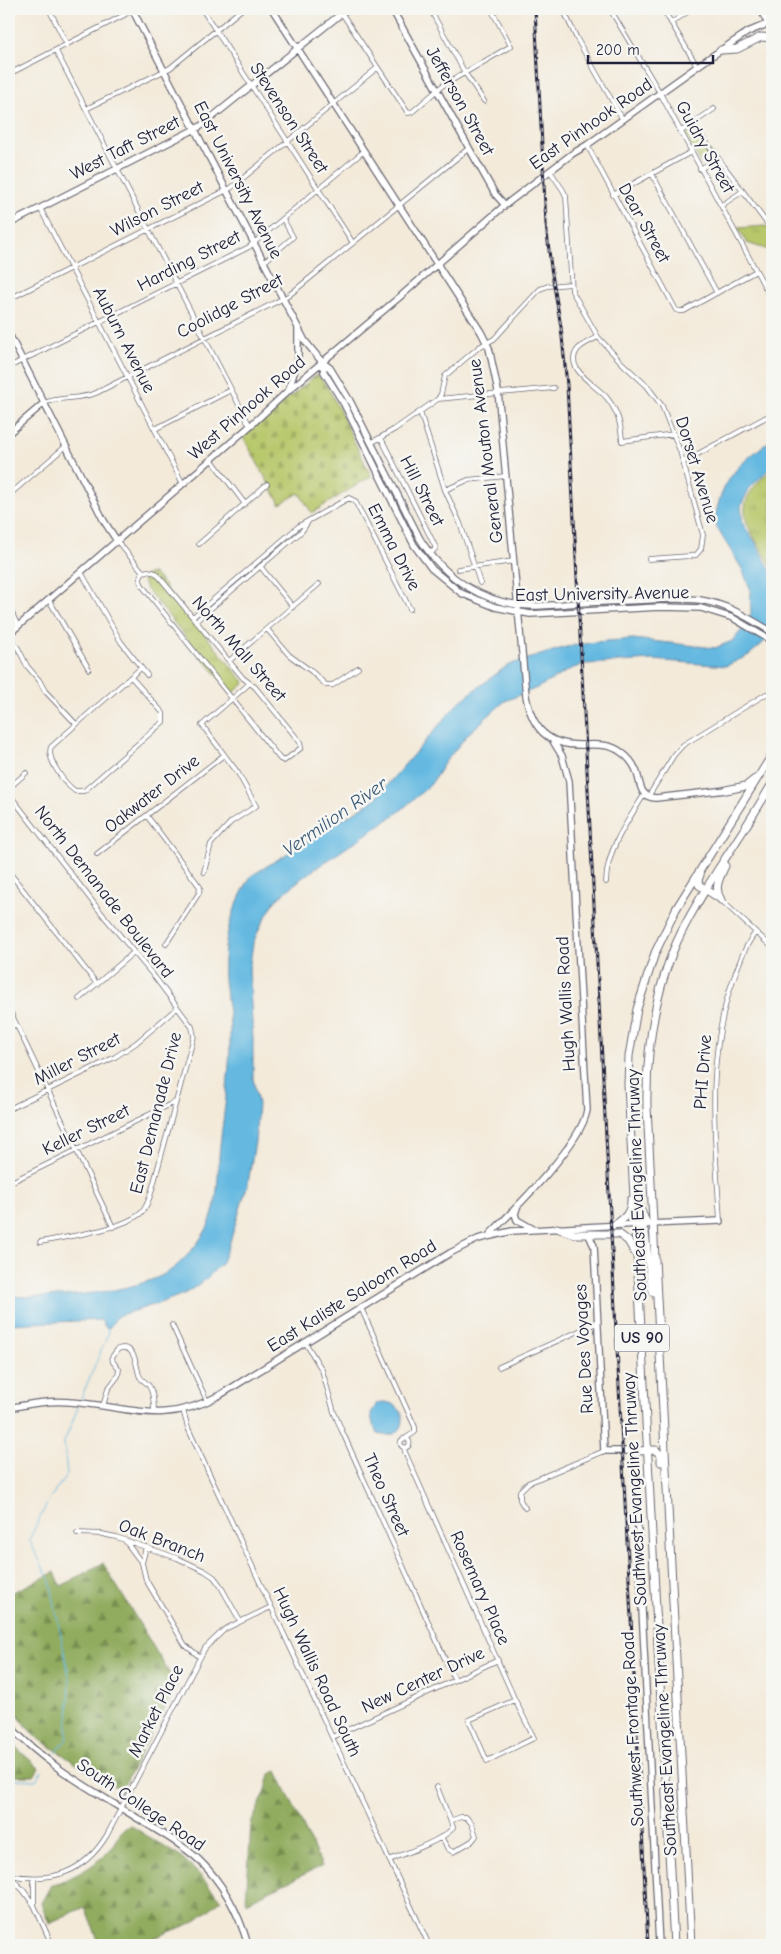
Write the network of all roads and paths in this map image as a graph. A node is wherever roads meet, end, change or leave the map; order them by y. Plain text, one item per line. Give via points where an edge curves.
1 (49, 9) edge
2 (132, 9) edge
3 (202, 9) edge
4 (242, 9) edge
5 (272, 9) edge
6 (392, 9) edge
7 (430, 9) edge
8 (491, 9) edge
9 (564, 9) edge
10 (610, 9) edge
11 (663, 9) edge
12 (692, 9) edge
13 (761, 9) edge
14 (343, 10) edge
15 (671, 23) junction
16 (771, 24) edge
17 (216, 30) junction
18 (772, 38) edge
19 (67, 45) junction
20 (298, 48) junction
21 (56, 50) junction
22 (720, 50) junction
23 (697, 66) junction
24 (377, 68) junction
25 (164, 70) junction
26 (465, 73) junction
27 (9, 74) edge
28 (252, 86) junction
29 (437, 91) junction
30 (660, 93) junction
31 (484, 101) dead end
32 (334, 104) junction
33 (86, 109) junction
34 (714, 109) dead end
35 (623, 120) junction
36 (693, 124) junction
37 (195, 129) junction
38 (680, 132) junction
39 (288, 142) junction
40 (587, 145) junction
41 (469, 148) junction
42 (364, 151) junction
43 (691, 152) junction
44 (718, 158) junction
45 (700, 168) junction
46 (117, 169) junction
47 (550, 171) junction
48 (652, 174) junction
49 (319, 189) junction
50 (226, 190) junction
51 (743, 191) junction
52 (613, 195) junction
53 (400, 205) junction
54 (505, 205) junction
55 (722, 205) junction
56 (40, 208) junction
57 (283, 219) junction
58 (9, 224) edge
59 (772, 228) edge
60 (147, 229) junction
61 (353, 242) junction
62 (254, 243) junction
63 (264, 262) junction
64 (437, 265) junction
65 (71, 268) junction
66 (756, 271) junction
67 (176, 283) junction
68 (570, 284) junction
69 (717, 293) junction
70 (283, 298) junction
71 (9, 300) edge
72 (772, 300) edge
73 (99, 322) junction
74 (298, 328) junction
75 (9, 334) edge
76 (598, 337) junction
77 (204, 338) junction
78 (487, 343) junction
79 (23, 361) junction
80 (322, 362) junction
81 (9, 367) edge
82 (127, 377) junction
83 (554, 388) dead end
84 (231, 390) junction
85 (289, 390) junction
86 (498, 393) junction
87 (438, 399) junction
88 (44, 403) junction
89 (420, 412) junction
90 (772, 414) edge
91 (250, 426) junction
92 (155, 429) junction
93 (9, 433) edge
94 (674, 434) junction
95 (380, 438) junction
96 (371, 443) junction
97 (66, 446) junction
98 (364, 446) junction
99 (211, 459) junction
100 (683, 462) junction
101 (506, 476) junction
102 (183, 484) junction
103 (268, 484) dead end
104 (445, 490) junction
105 (9, 495) edge
106 (244, 504) junction
107 (772, 507) edge
108 (308, 522) junction
109 (772, 538) edge
110 (117, 541) junction
111 (199, 544) dead end
112 (430, 554) junction
113 (424, 559) junction
114 (649, 560) dead end
115 (514, 561) junction
116 (257, 563) junction
117 (475, 566) junction
118 (260, 567) junction
119 (458, 570) dead end
120 (81, 572) junction
121 (143, 572) junction
122 (480, 583) dead end
123 (320, 584) dead end
124 (49, 600) junction
125 (650, 600) junction
126 (657, 600) junction
127 (518, 605) junction
128 (293, 607) junction
129 (650, 607) junction
130 (658, 607) junction
131 (9, 608) edge
132 (410, 609) dead end
133 (519, 612) junction
134 (195, 619) junction
135 (18, 626) junction
136 (267, 629) junction
137 (772, 632) edge
138 (9, 636) edge
139 (772, 641) edge
140 (229, 661) junction
141 (141, 668) junction
142 (358, 668) dead end
143 (89, 669) dead end
144 (147, 676) dead end
145 (131, 677) junction
146 (250, 683) junction
147 (772, 695) edge
148 (232, 699) junction
149 (76, 724) junction
150 (551, 739) junction
151 (570, 744) junction
152 (224, 755) junction
153 (772, 755) edge
154 (563, 757) junction
155 (766, 765) junction
156 (26, 773) dead end
157 (772, 784) edge
158 (9, 788) edge
159 (726, 790) junction
160 (9, 794) edge
161 (646, 796) junction
162 (741, 806) junction
163 (147, 816) junction
164 (734, 846) junction
165 (97, 854) dead end
166 (705, 866) junction
167 (9, 872) edge
168 (204, 872) dead end
169 (714, 876) junction
170 (606, 882) dead end
171 (706, 890) junction
172 (721, 900) junction
173 (756, 932) junction
174 (166, 944) dead end
175 (772, 947) edge
176 (134, 952) junction
177 (97, 984) junction
178 (79, 999) dead end
179 (177, 1008) junction
180 (9, 1010) edge
181 (16, 1024) junction
182 (9, 1028) edge
183 (47, 1090) junction
184 (175, 1102) junction
185 (9, 1108) edge
186 (76, 1150) junction
187 (632, 1169) junction
188 (9, 1183) edge
189 (634, 1192) junction
190 (518, 1206) junction
191 (720, 1221) joint
192 (644, 1224) junction
193 (614, 1225) junction
194 (113, 1226) junction
195 (557, 1228) junction
196 (535, 1230) junction
197 (589, 1234) junction
198 (599, 1234) junction
199 (488, 1235) junction
200 (40, 1242) dead end
201 (594, 1246) junction
202 (638, 1258) junction
203 (361, 1308) junction
204 (657, 1320) junction
205 (597, 1323) junction
206 (172, 1325) dead end
207 (305, 1342) junction
208 (499, 1367) dead end
209 (207, 1402) junction
210 (103, 1407) junction
211 (9, 1408) edge
212 (183, 1410) junction
213 (154, 1413) junction
214 (647, 1450) junction
215 (604, 1451) junction
216 (634, 1451) junction
217 (648, 1468) junction
218 (666, 1471) junction
219 (524, 1508) dead end
220 (77, 1533) dead end
221 (125, 1540) junction
222 (146, 1548) junction
223 (142, 1563) junction
224 (271, 1608) junction
225 (240, 1622) junction
226 (200, 1658) junction
227 (445, 1659) dead end
228 (498, 1660) junction
229 (447, 1664) dead end
230 (455, 1680) junction
231 (516, 1700) junction
232 (9, 1716) edge
233 (9, 1725) edge
234 (12, 1732) edge
235 (332, 1737) junction
236 (436, 1788) dead end
237 (122, 1808) junction
238 (452, 1820) junction
239 (441, 1837) junction
240 (389, 1860) junction
241 (9, 1875) edge
242 (34, 1879) junction
243 (34, 1905) junction
244 (52, 1945) edge
245 (248, 1945) edge
246 (429, 1945) edge
247 (659, 1945) edge
248 (675, 1945) edge
249 (691, 1945) edge

1 - 19 street
2 - 19 street
2 - 25 main road, East University Avenue
3 - 17 street, Stevenson Street
4 - 17 street
5 - 20 main road, General Mouton Avenue
6 - 29 main road, Jefferson Street
7 - 26 street
8 - 26 street via 511,46
9 - 35 street via 577,39
10 - 30 street, Guidry Street
11 - 15 street
12 - 15 street
13 - 16 highway
14 - 20 main road, West Taft Street
14 - 24 street
15 - 23 street
16 - 22 main road, East Pinhook Road via 748,32
17 - 25 street
17 - 28 street, Stevenson Street
18 - 22 highway via 761,37 737,49
19 - 21 street
20 - 28 main road, West Taft Street
20 - 32 main road, General Mouton Avenue
21 - 27 street
21 - 33 street
22 - 23 main road, East Pinhook Road
23 - 30 main road, East Pinhook Road
24 - 29 street via 408,113
24 - 32 street, Wilson Street
25 - 33 street
25 - 37 main road, East University Avenue
26 - 29 street
26 - 31 street
28 - 37 main road, West Taft Street
28 - 39 street, Stevenson Street
29 - 41 main road, Jefferson Street
30 - 35 main road, East Pinhook Road
30 - 38 street, Guidry Street
32 - 39 street, Wilson Street
32 - 42 main road, General Mouton Avenue
33 - 46 street
34 - 36 street
35 - 40 main road, East Pinhook Road
36 - 38 street
36 - 44 street
37 - 46 main road, West Taft Street
37 - 50 main road, East University Avenue
38 - 43 street, Guidry Street
39 - 49 street, Stevenson Street
39 - 50 street, Wilson Street
40 - 47 main road, East Pinhook Road
40 - 52 street, Dear Street
41 - 53 street, Coolidge Street
41 - 54 main road, Jefferson Street via 495,194
42 - 49 street, Harding Street
42 - 53 main road, General Mouton Avenue
43 - 45 street, Guidry Street
43 - 48 street
44 - 45 street
44 - 51 street
45 - 55 street, Guidry Street
46 - 56 main road, West Taft Street
46 - 60 street
47 - 54 main road, East Pinhook Road
47 - 68 street, Dorset Avenue via 566,196
48 - 52 street
48 - 69 street
49 - 57 street, Harding Street
49 - 61 street, Stevenson Street
50 - 60 street, Wilson Street
50 - 62 main road, East University Avenue
51 - 55 street
51 - 59 street
52 - 69 street, Dear Street via 676,310 679,312
53 - 61 street, Coolidge Street
53 - 64 main road, General Mouton Avenue
54 - 64 main road, West Pinhook Road
55 - 66 street, Guidry Street
56 - 58 main road, West Taft Street
56 - 65 street, Auburn Avenue
57 - 62 street, Harding Street
57 - 63 street via 293,237
60 - 65 street, Wilson Street
60 - 67 street
61 - 70 street, Coolidge Street
62 - 63 main road, East University Avenue
62 - 67 street, Harding Street
63 - 70 main road, East University Avenue
64 - 78 main road, General Mouton Avenue
64 - 80 main road, West Pinhook Road
65 - 71 street, Wilson Street
65 - 73 street, Auburn Avenue
66 - 69 street
66 - 72 street, Guidry Street
67 - 73 street, Harding Street
67 - 77 street
68 - 76 street, Dorset Avenue
68 - 78 street via 540,289
70 - 74 main road, East University Avenue
70 - 77 street, Coolidge Street
73 - 79 street, Harding Street
73 - 82 street, Auburn Avenue
74 - 80 main road, East University Avenue
74 - 85 main road via 297,367
75 - 79 main road
76 - 94 street, Dorset Avenue via 653,392
76 - 94 street via 578,350 576,367 615,409 622,441
77 - 82 street, Coolidge Street
77 - 84 street
78 - 86 main road, General Mouton Avenue
78 - 87 street via 445,376
79 - 81 street, Harding Street
79 - 88 main road
80 - 85 main road, West Pinhook Road
80 - 96 main road, East University Avenue via 330,368
80 - 98 main road, East University Avenue via 324,372
82 - 88 street, Coolidge Street via 86,397
82 - 92 street, Auburn Avenue
83 - 86 street
84 - 91 street
84 - 92 street
85 - 91 main road, West Pinhook Road
86 - 87 street
86 - 101 main road, General Mouton Avenue
87 - 89 street
88 - 93 main road, Coolidge Street
88 - 97 main road
89 - 95 street
89 - 104 street
90 - 100 street
91 - 99 main road, West Pinhook Road
92 - 102 street, Auburn Avenue
94 - 100 street, Dorset Avenue
95 - 96 street
95 - 112 street, Hill Street via 435,546
96 - 98 main road
96 - 112 main road, East University Avenue
97 - 105 street
97 - 110 main road
98 - 113 main road, East University Avenue
99 - 102 main road, West Pinhook Road
99 - 106 street
100 - 114 street, Dorset Avenue via 703,535 703,546 694,556
101 - 104 street via 468,480
101 - 115 main road, General Mouton Avenue
102 - 110 main road, West Pinhook Road
103 - 106 street
104 - 117 street
106 - 111 street
107 - 109 street via 768,522
108 - 116 street via 299,526
108 - 118 street
108 - 132 street, Emma Drive via 347,498 353,499
110 - 120 main road, West Pinhook Road
110 - 121 street
112 - 113 main road
112 - 127 main road, East University Avenue via 468,588 492,599
113 - 133 main road, East University Avenue via 466,595 495,607
115 - 117 street
115 - 127 main road, General Mouton Avenue
116 - 118 street
116 - 134 street
117 - 119 street
117 - 122 street
118 - 128 street
118 - 134 street
120 - 124 main road, West Pinhook Road
120 - 141 street via 121,642
121 - 134 street, North Mall Street via 156,573
121 - 148 street via 140,580 144,588
123 - 128 street
124 - 135 main road, West Pinhook Road
124 - 143 street
125 - 126 main road, East University Avenue
125 - 127 main road, East University Avenue
125 - 129 main road
126 - 130 main road
126 - 137 main road, East University Avenue via 700,600 729,608
127 - 133 main road, General Mouton Avenue
128 - 136 street
129 - 130 main road, East University Avenue
129 - 133 main road, East University Avenue
130 - 139 main road, East University Avenue via 691,607 726,615
131 - 135 street
133 - 150 main road, General Mouton Avenue via 526,696 533,720
134 - 140 street, North Mall Street
135 - 138 main road, West Pinhook Road
136 - 140 street
136 - 142 street via 289,655 326,685 333,685
138 - 149 street via 45,691
140 - 146 street, North Mall Street
141 - 144 street
141 - 145 street
145 - 149 street
145 - 149 street via 164,716 163,722 84,791 78,792 56,770 49,752
146 - 148 street
146 - 148 street, North Mall Street via 300,742 301,748 285,761 281,760
147 - 161 street via 766,694 683,745
148 - 152 street via 202,725
150 - 151 main road
150 - 154 main road, Hugh Wallis Road
151 - 154 main road via 564,749
151 - 161 main road via 603,745 621,752 636,769 641,790
152 - 163 street, Oakwater Drive
152 - 168 street via 256,806 231,822 211,844
153 - 155 highway, US 90
154 - 190 main road, Hugh Wallis Road via 569,781 587,1110 582,1128
155 - 159 highway via 746,786
155 - 162 highway, Southwest Evangeline Thruway / US 90
156 - 158 street
157 - 164 highway, Southeast Evangeline Thruway / US 90
159 - 161 main road via 656,798
159 - 162 highway via 739,792
160 - 176 street, North Demanade Boulevard
161 - 170 street via 615,844 607,866
162 - 166 highway, Southwest Evangeline Thruway / US 90
163 - 165 street, Oakwater Drive
163 - 174 street via 200,887
164 - 169 highway, Southeast Evangeline Thruway / US 90
164 - 172 highway via 718,883 717,892
166 - 169 highway via 706,877
166 - 171 highway via 698,882
166 - 187 highway, Southwest Evangeline Thruway / US 90 via 663,935 636,1009 628,1070
167 - 177 street
169 - 171 highway, Southeast Evangeline Thruway / US 90
171 - 172 highway
171 - 192 highway, Southeast Evangeline Thruway / US 90 via 673,951 653,1022 648,1050
172 - 173 street
173 - 175 street
173 - 191 street, PHI Drive via 729,991 716,1051 713,1110
176 - 177 street
176 - 179 street, North Demanade Boulevard
177 - 178 street
179 - 183 street, Miller Street via 123,1052
179 - 184 street, East Demanade Drive via 192,1027 194,1036
180 - 181 street
181 - 182 street
181 - 183 street
183 - 185 street, Miller Street
183 - 186 street
184 - 186 street, Keller Street
184 - 194 street, East Demanade Drive via 145,1208 138,1216
186 - 188 street, Keller Street
186 - 194 street
187 - 189 highway, Southwest Evangeline Thruway / US 90
187 - 193 highway via 628,1214
189 - 192 highway, Southwest Evangeline Thruway / US 90
189 - 192 highway
190 - 196 main road via 517,1220
190 - 199 main road, Hugh Wallis Road
191 - 192 main road, East Kaliste Saloom Road
192 - 193 main road, East Kaliste Saloom Road
192 - 202 highway, Southwest Evangeline Thruway / US 90
192 - 204 highway, Southeast Evangeline Thruway / US 90
192 - 204 highway
193 - 195 main road, East Kaliste Saloom Road
194 - 200 street, East Demanade Drive
195 - 196 main road, East Kaliste Saloom Road
195 - 197 highway via 574,1234
196 - 199 main road, East Kaliste Saloom Road
197 - 198 highway
197 - 201 main road
198 - 201 main road
198 - 202 highway via 624,1237
199 - 203 main road, East Kaliste Saloom Road via 467,1243
201 - 205 main road, Rue Des Voyages
202 - 214 highway, Southwest Evangeline Thruway / US 90
203 - 207 main road, East Kaliste Saloom Road
203 - 228 street, Rosemary Place via 415,1427 415,1432 406,1438 409,1443 404,1452
204 - 218 highway, Southeast Evangeline Thruway / US 90
205 - 208 street
205 - 215 main road, Rue Des Voyages
206 - 209 street
207 - 209 main road, East Kaliste Saloom Road
207 - 227 street, Theo Street via 322,1370 342,1431
209 - 212 main road, East Kaliste Saloom Road
210 - 211 main road, East Kaliste Saloom Road via 45,1402
210 - 213 main road, East Kaliste Saloom Road
210 - 213 street via 108,1389 119,1374 112,1357 118,1349 125,1348 136,1361 140,1378 151,1389
212 - 213 main road, East Kaliste Saloom Road
212 - 224 street, Hugh Wallis Road South via 188,1428
214 - 216 highway
214 - 217 highway, Southwest Evangeline Thruway / US 90
214 - 218 highway via 658,1452
215 - 216 main road
215 - 219 street via 528,1483 520,1491
216 - 217 highway via 643,1456
216 - 247 main road, Southwest Frontage Road
217 - 248 highway, Southwest Evangeline Thruway / US 90
218 - 249 highway, Southeast Evangeline Thruway / US 90
220 - 221 street, Oak Branch via 102,1534
221 - 222 street, Oak Branch
221 - 223 street
222 - 223 street
222 - 225 street, Oak Branch via 177,1558 214,1577
223 - 226 street via 146,1580 184,1645
224 - 225 street, Market Place
224 - 235 street, Hugh Wallis Road South
225 - 226 street, Market Place via 219,1634
226 - 237 street, Market Place
228 - 230 street, New Center Drive
228 - 231 street, Rosemary Place
229 - 230 street
230 - 235 street, New Center Drive
231 - 231 street, Rosemary Place via 469,1720 487,1761 534,1738
232 - 234 main road, South College Road
233 - 234 main road, South College Road
234 - 237 main road, South College Road via 40,1756
235 - 240 street, Hugh Wallis Road South
236 - 238 street
237 - 242 street, Market Place via 101,1845 88,1859 62,1874
237 - 245 main road, South College Road via 186,1850 205,1867 233,1906
238 - 239 street via 454,1827
238 - 239 street via 466,1817 476,1836 453,1852
239 - 240 street
240 - 246 street, Hugh Wallis Road South
241 - 242 street, Market Place
241 - 243 street
242 - 243 street
243 - 244 street

